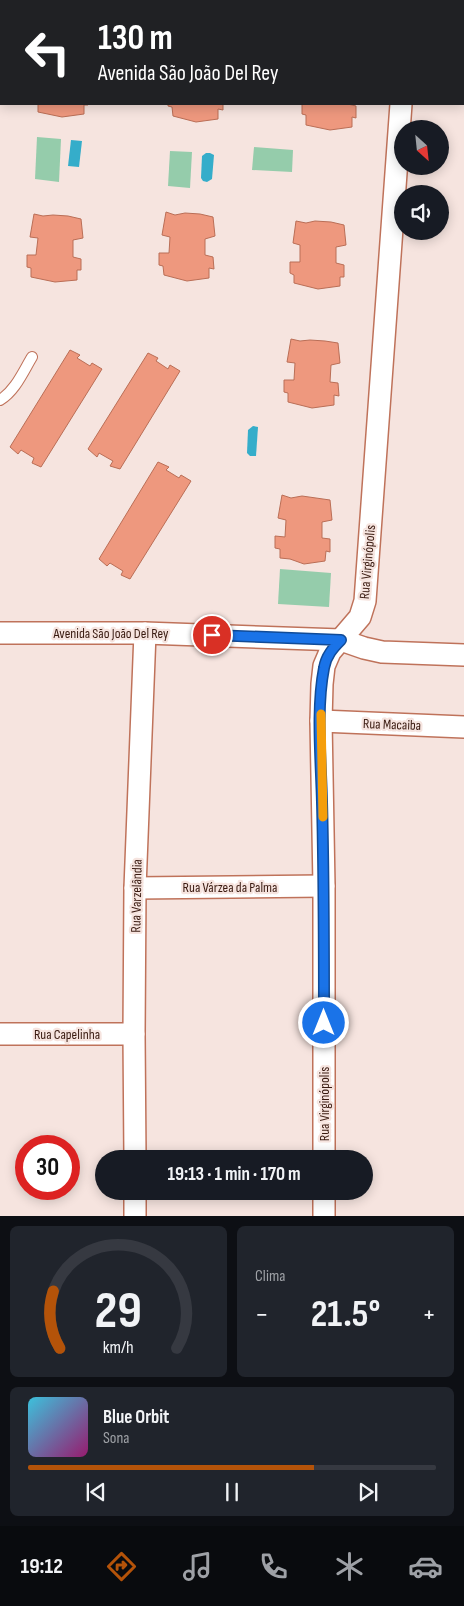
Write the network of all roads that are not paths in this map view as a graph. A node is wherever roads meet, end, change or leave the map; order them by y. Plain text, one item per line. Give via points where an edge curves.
1 (401, 105) edge
2 (32, 357) dead end
3 (0, 400) edge
4 (0, 633) edge
5 (145, 633) junction
6 (341, 640) junction
7 (464, 655) edge
8 (321, 721) junction
9 (464, 727) edge
10 (324, 886) junction
11 (135, 888) junction
12 (0, 1034) edge
13 (134, 1034) junction
14 (135, 1150) edge
15 (324, 1150) edge
16 (135, 1200) edge
17 (324, 1200) edge
18 (135, 1216) edge
19 (324, 1216) edge

1 - 6 street, Rua Virginópolis via 365,601 360,617
2 - 3 lane via 7,396
4 - 5 street, Avenida São João Del Rey
5 - 6 street, Avenida São João Del Rey
5 - 11 street, Rua Varzelândia
6 - 7 street, Avenida São João Del Rey via 382,652
6 - 8 street, Rua Virginópolis via 330,652 324,666
8 - 9 street, Rua Macaiba
8 - 10 street, Rua Virginópolis
10 - 11 street, Rua Várzea da Palma
10 - 15 street, Rua Virginópolis
11 - 13 street, Rua Varzelândia
12 - 13 street, Rua Capelinha
13 - 14 street, Rua Varzelândia
16 - 18 street
17 - 19 street

